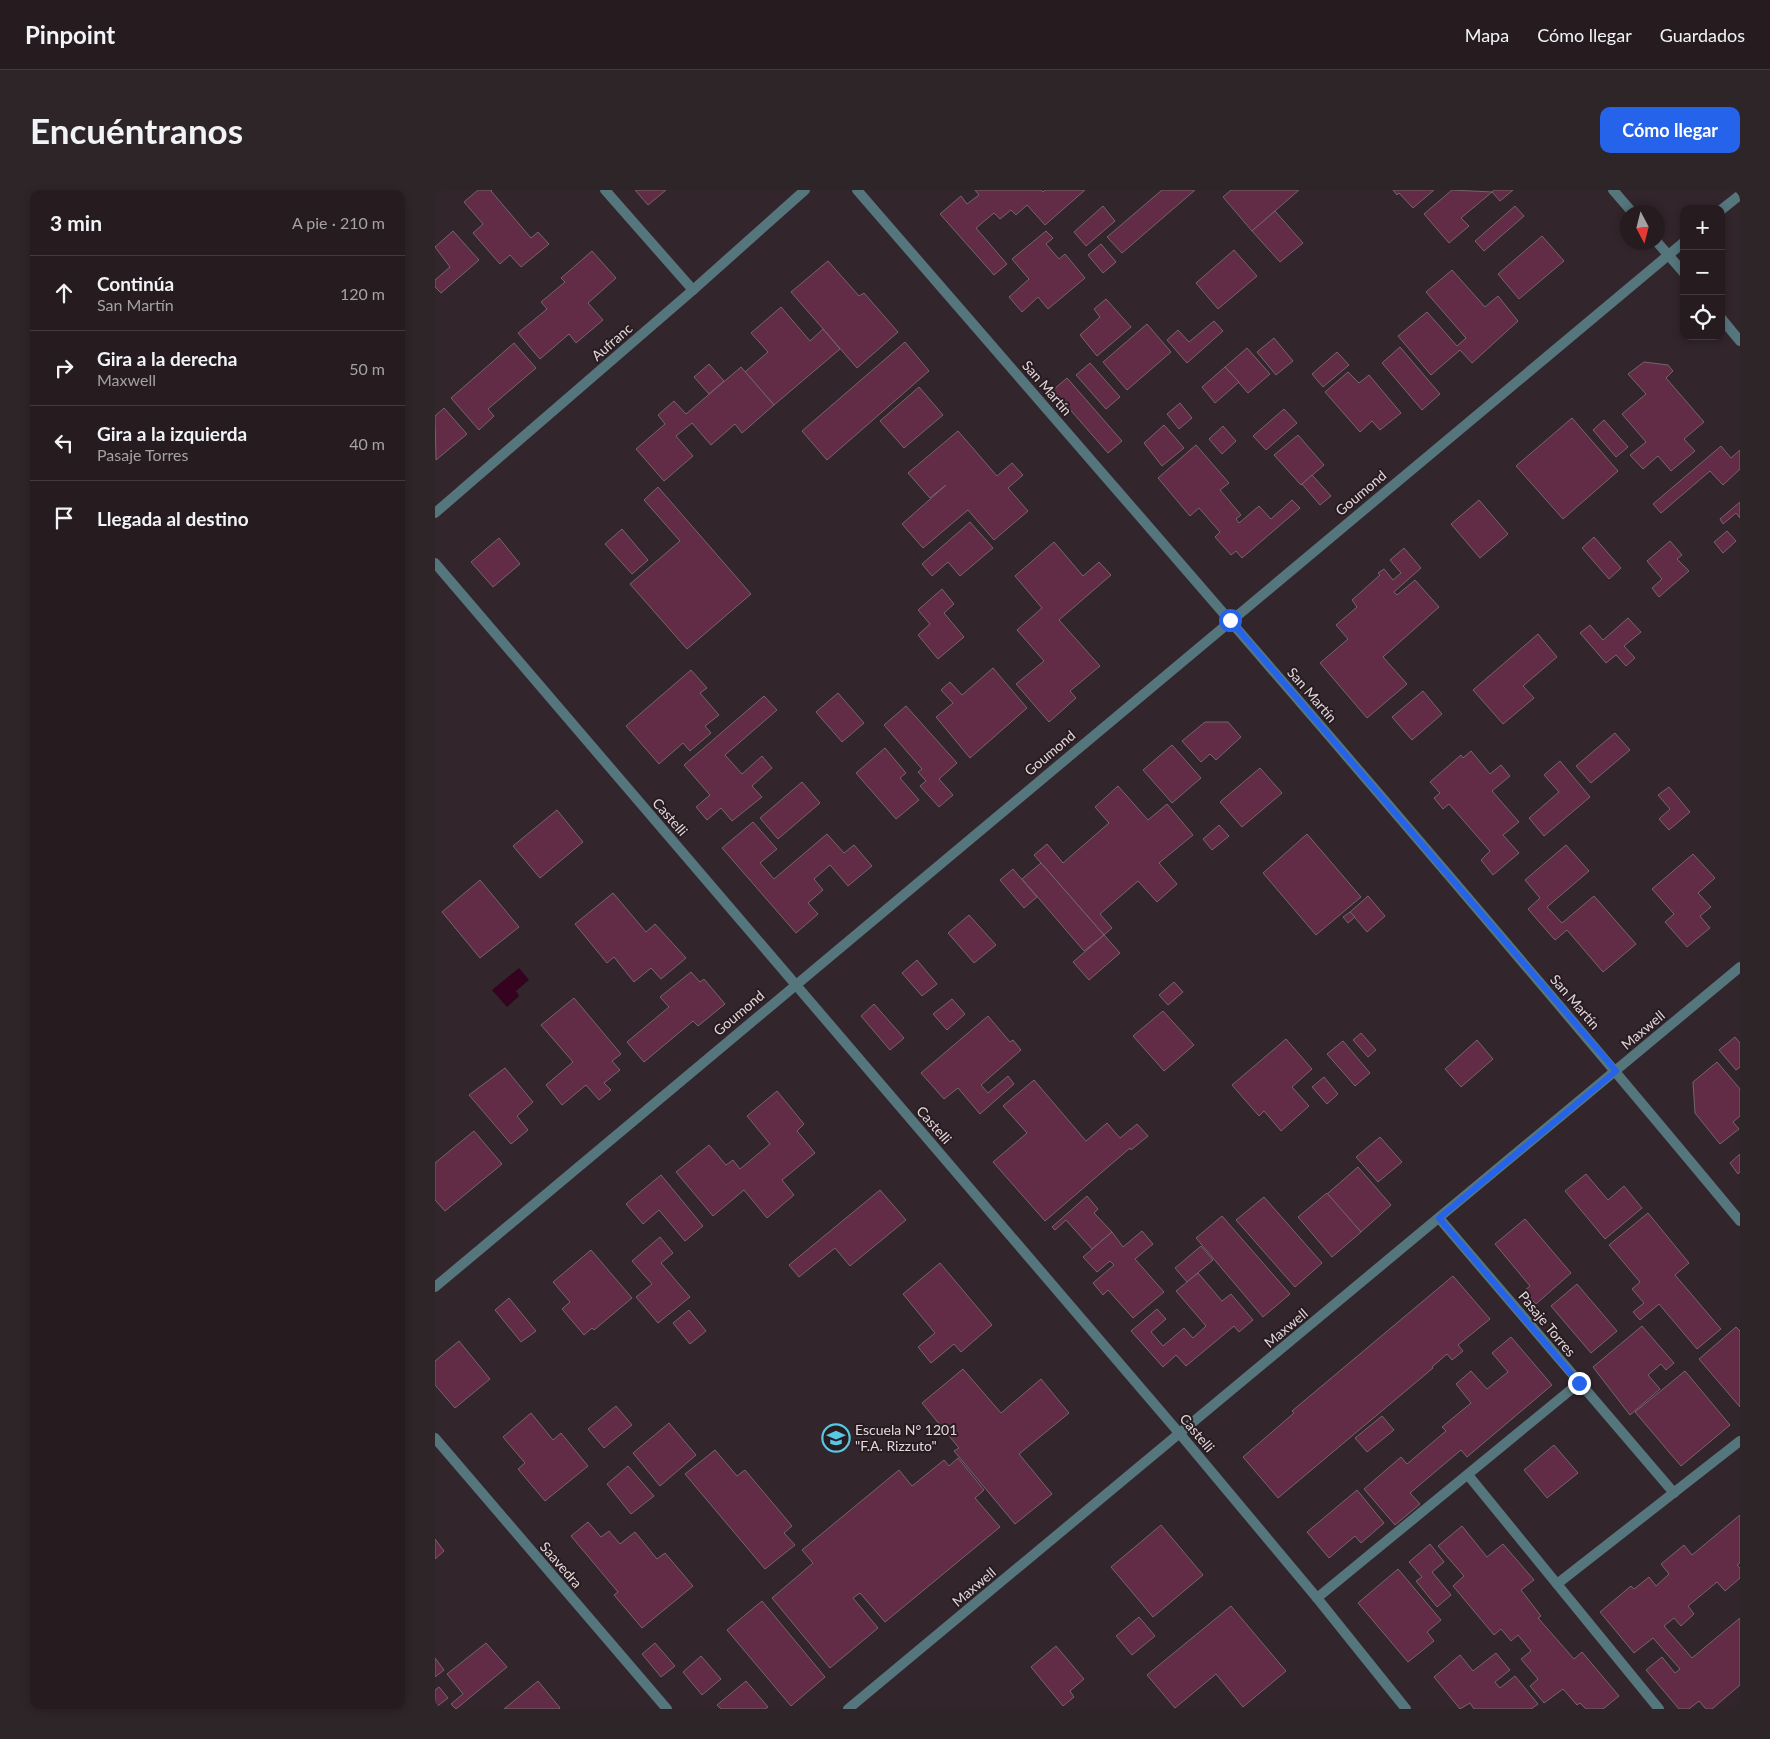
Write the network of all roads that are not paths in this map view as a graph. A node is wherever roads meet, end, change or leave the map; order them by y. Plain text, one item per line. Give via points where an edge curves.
1 (605, 190) edge
2 (805, 190) edge
3 (857, 190) edge
4 (1613, 190) edge
5 (1740, 195) edge
6 (1626, 205) edge
7 (1725, 207) edge
8 (1680, 245) edge
9 (1664, 250) edge
10 (1668, 255) junction
11 (1680, 269) edge
12 (693, 290) junction
13 (1725, 323) edge
14 (1740, 341) edge
15 (435, 513) edge
16 (435, 563) edge
17 (1230, 620) junction
18 (1740, 967) edge
19 (795, 984) junction
20 (1616, 1071) junction
21 (1439, 1218) junction
22 (1740, 1221) edge
23 (435, 1287) edge
24 (1579, 1383) junction
25 (1180, 1434) junction
26 (435, 1438) edge
27 (1740, 1441) edge
28 (1468, 1475) junction
29 (1674, 1493) junction
30 (1557, 1584) junction
31 (1317, 1598) junction
32 (667, 1709) edge
33 (848, 1709) edge
34 (1406, 1709) edge
35 (1659, 1709) edge

1 - 12 street
2 - 12 street, Aufranc
3 - 17 street, San Martín
4 - 6 street
5 - 7 street
8 - 10 street, Goumond
9 - 10 street
10 - 11 street
10 - 17 street, Goumond
12 - 15 street, Aufranc
13 - 14 street
16 - 19 street, Castelli
17 - 19 street, Goumond
17 - 20 street, San Martín
18 - 20 street, Maxwell
19 - 23 street, Goumond
19 - 25 street, Castelli
20 - 21 street, Maxwell
20 - 22 street, San Martín
21 - 24 street, Pasaje Torres
21 - 25 street, Maxwell
24 - 28 street
24 - 29 street, Pasaje Torres
25 - 31 street, Castelli
25 - 33 street, Maxwell
26 - 32 street, Saavedra
27 - 29 street
28 - 30 street
28 - 31 street
29 - 30 street
30 - 35 street
31 - 34 street, Castelli

